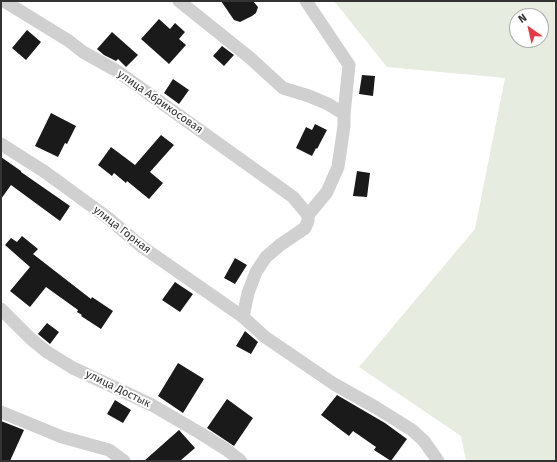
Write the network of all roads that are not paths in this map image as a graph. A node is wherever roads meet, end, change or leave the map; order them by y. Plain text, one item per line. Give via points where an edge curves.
1 (4, 1) edge
2 (180, 1) edge
3 (306, 1) edge
4 (344, 114) junction
5 (1, 144) edge
6 (308, 215) junction
7 (1, 309) edge
8 (243, 317) junction
9 (1, 412) edge
10 (124, 461) edge
11 (241, 461) edge
12 (438, 461) edge

1 - 6 street, улица Абрикосовая via 116,71 294,197
2 - 4 street via 249,56 283,88 315,99
3 - 4 street via 349,64
4 - 6 street via 338,167 328,192
5 - 8 street, улица Горная via 45,172 108,218 141,246
6 - 8 street via 305,228 266,257 256,272
7 - 11 street, улица Достык via 30,339 47,352 73,368 152,405
8 - 12 street, улица Горная via 265,337 334,384 412,430 424,441
9 - 10 street via 62,437 109,450

